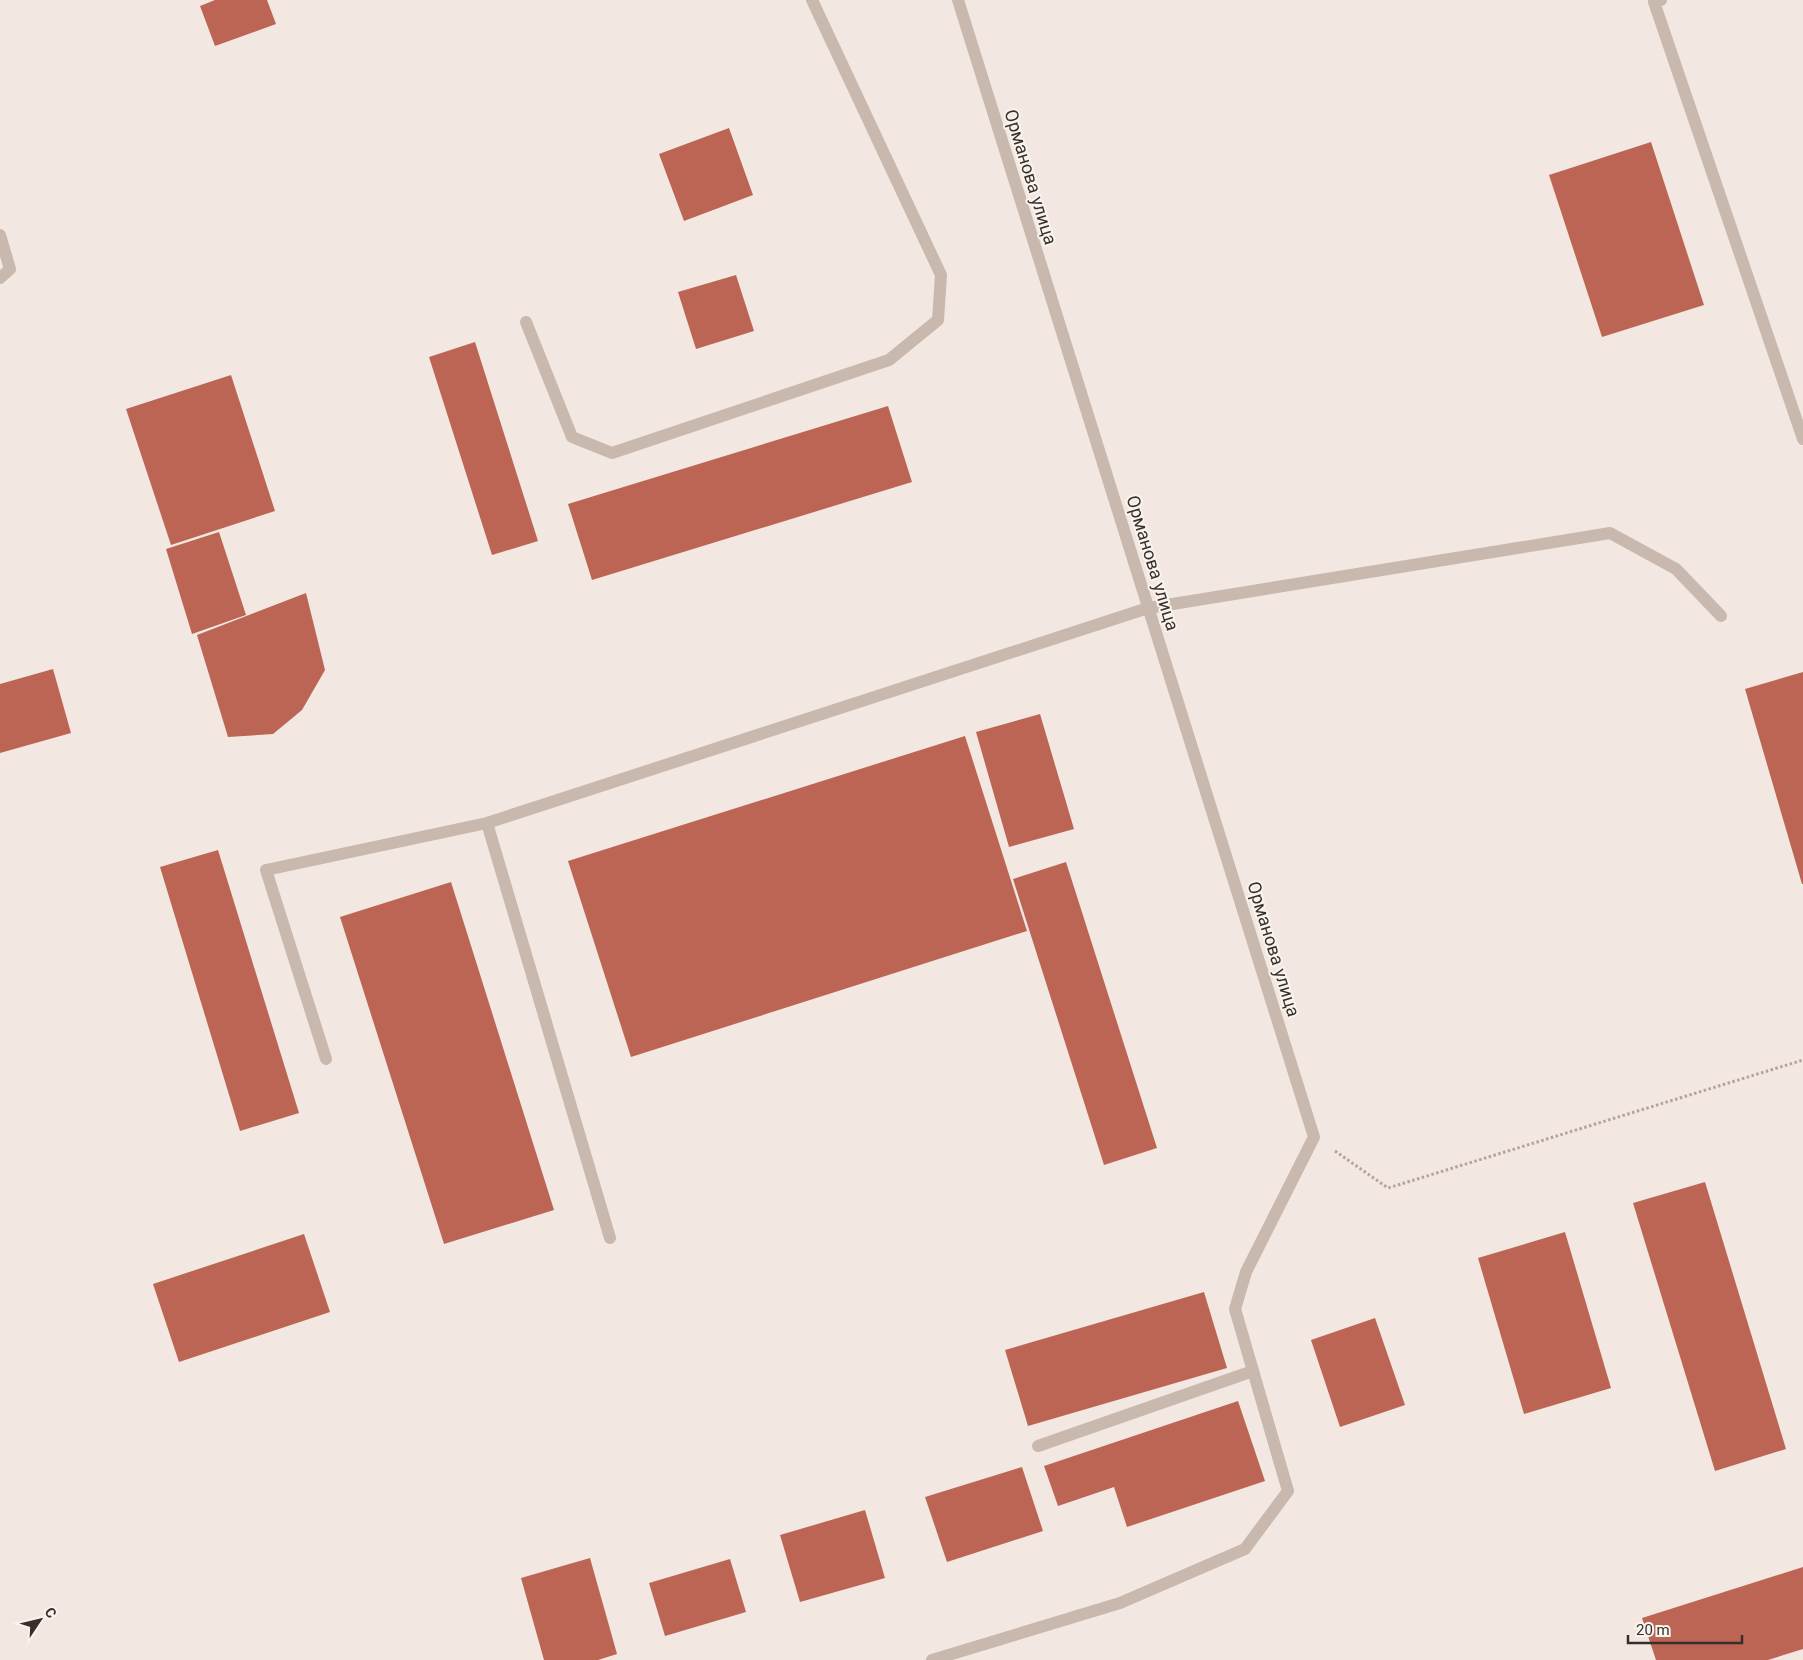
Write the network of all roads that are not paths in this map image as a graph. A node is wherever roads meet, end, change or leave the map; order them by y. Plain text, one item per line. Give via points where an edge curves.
1 (812, 0) edge
2 (958, 0) edge
3 (1661, 0) edge
4 (0, 235) edge
5 (0, 278) edge
6 (526, 322) dead end
7 (1803, 440) edge
8 (1148, 608) junction
9 (1721, 616) dead end
10 (487, 823) junction
11 (326, 1059) dead end
12 (610, 1238) dead end
13 (1253, 1372) junction
14 (1038, 1446) dead end
15 (932, 1660) edge

1 - 6 street via 940,275 938,320 889,360 612,453 572,437
2 - 8 street, Орманова улица
3 - 7 street via 1654,2
4 - 5 street via 10,269
8 - 9 street via 1610,533 1676,569
8 - 10 street
8 - 13 street, Орманова улица via 1314,1136 1246,1272 1235,1309
10 - 11 street via 266,870
10 - 12 street
13 - 14 street
13 - 15 street via 1288,1490 1245,1549 1120,1603

